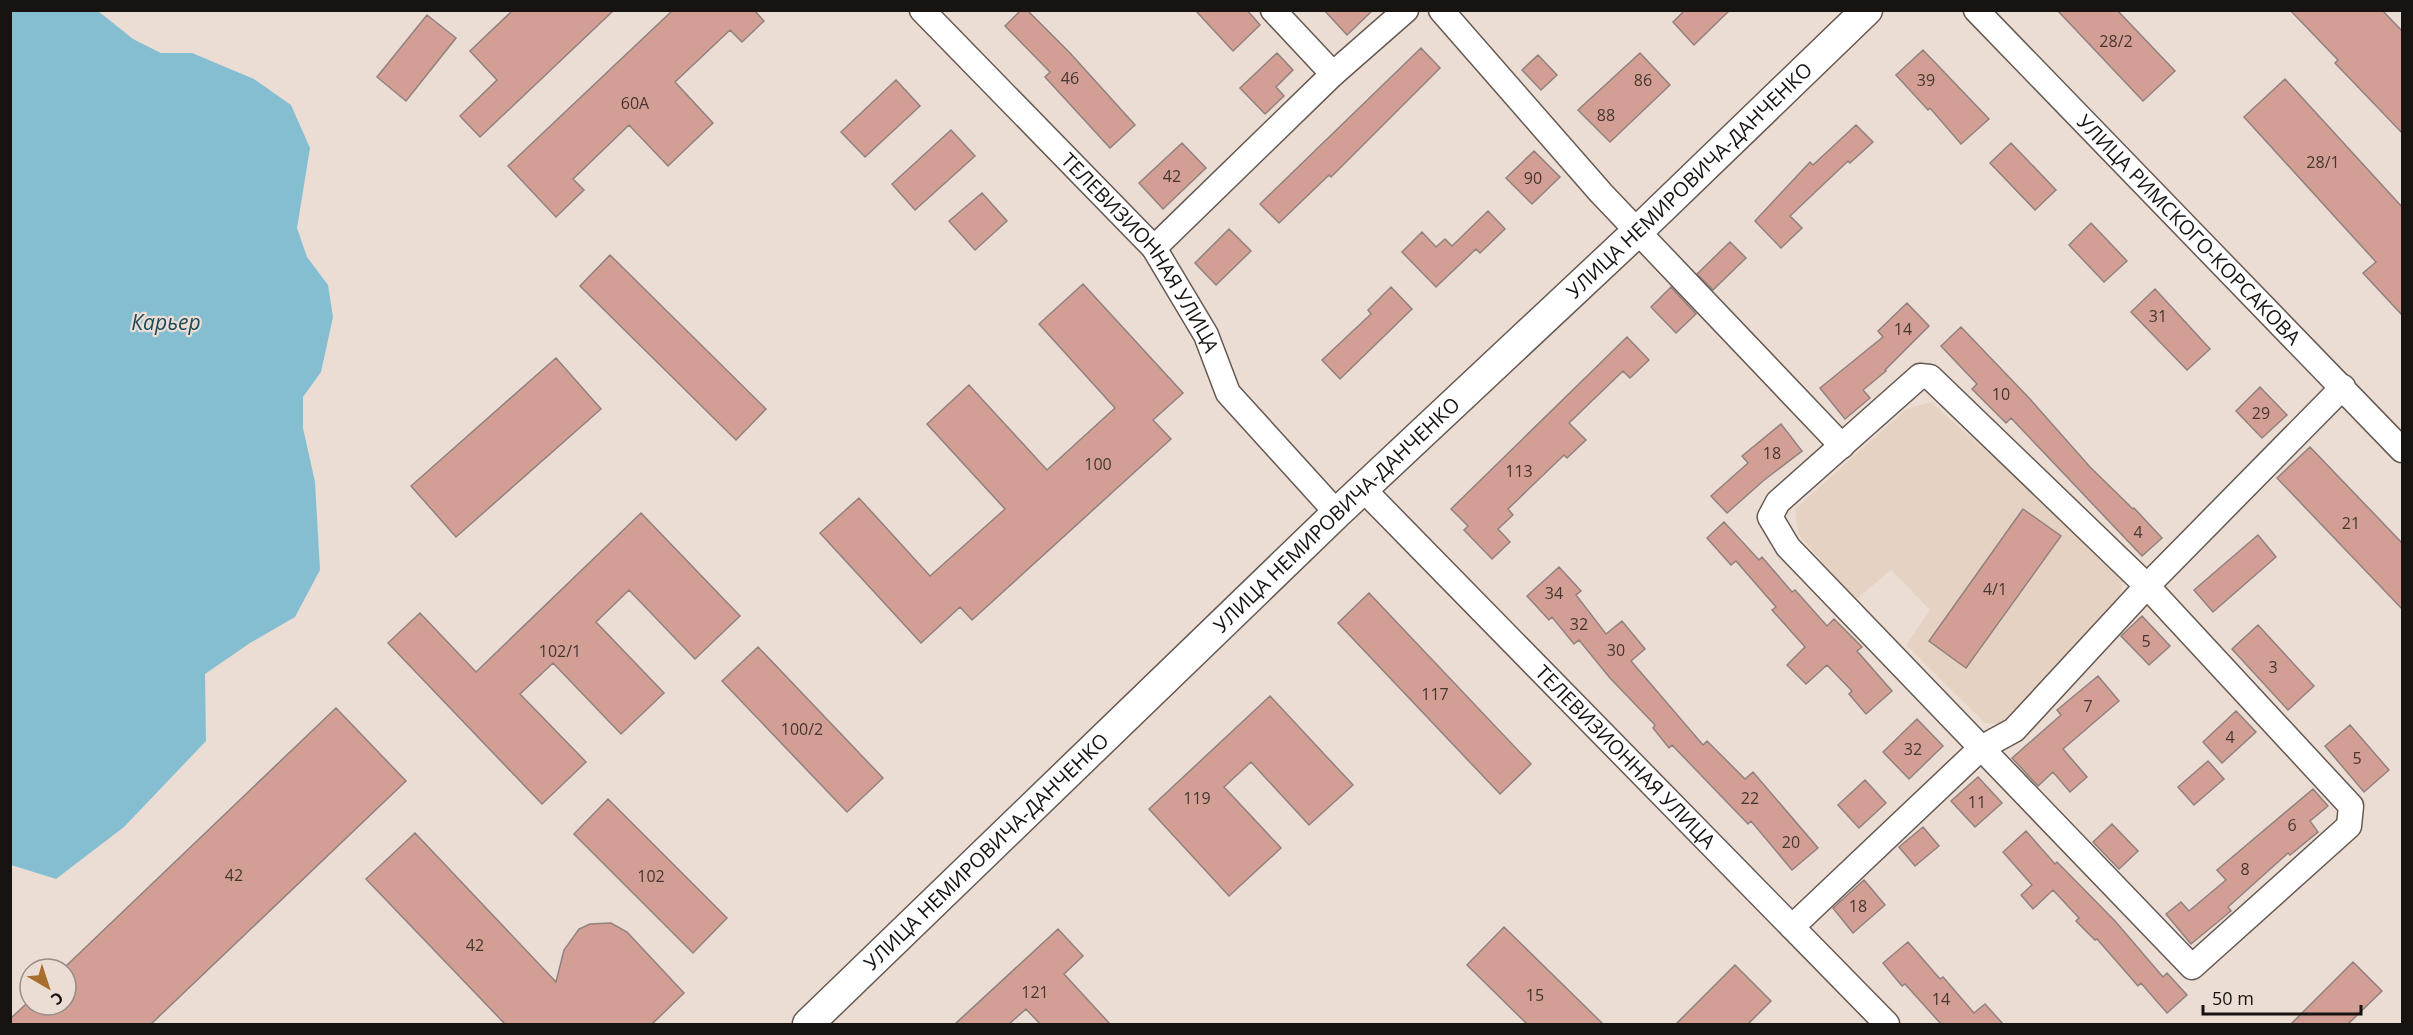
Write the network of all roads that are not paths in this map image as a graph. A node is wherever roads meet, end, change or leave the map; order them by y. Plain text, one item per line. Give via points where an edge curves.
1 (922, 10) edge
2 (1274, 10) edge
3 (1406, 10) edge
4 (1441, 10) edge
5 (1867, 10) edge
6 (1976, 10) edge
7 (1333, 74) junction
8 (1639, 230) junction
9 (1154, 248) junction
10 (2343, 387) junction
11 (1842, 446) junction
12 (2403, 450) edge
13 (1363, 489) junction
14 (1337, 513) junction
15 (2148, 586) junction
16 (1981, 748) junction
17 (1792, 927) junction
18 (816, 1022) edge
19 (1887, 1024) edge

1 - 9 street, ТЕЛЕВИЗИОННАЯ УЛИЦА
2 - 7 street
3 - 7 street
4 - 8 street via 1601,193
5 - 8 main road, УЛИЦА НЕМИРОВИЧА-ДАНЧЕНКО
6 - 10 street, УЛИЦА РИМСКОГО-КОРСАКОВА
7 - 9 street
8 - 11 street
8 - 13 main road, УЛИЦА НЕМИРОВИЧА-ДАНЧЕНКО
9 - 14 street, ТЕЛЕВИЗИОННАЯ УЛИЦА via 1206,335 1228,393
10 - 12 street, УЛИЦА РИМСКОГО-КОРСАКОВА
10 - 15 street
11 - 15 street via 1920,376 1930,377
11 - 16 street via 1778,502 1770,517 1788,547
13 - 14 main road, УЛИЦА НЕМИРОВИЧА-ДАНЧЕНКО
13 - 17 street, ТЕЛЕВИЗИОННАЯ УЛИЦА
14 - 18 main road, УЛИЦА НЕМИРОВИЧА-ДАНЧЕНКО
15 - 16 street via 2014,730
15 - 16 street via 2351,806 2349,826 2192,967
16 - 17 street
17 - 19 street, ТЕЛЕВИЗИОННАЯ УЛИЦА

